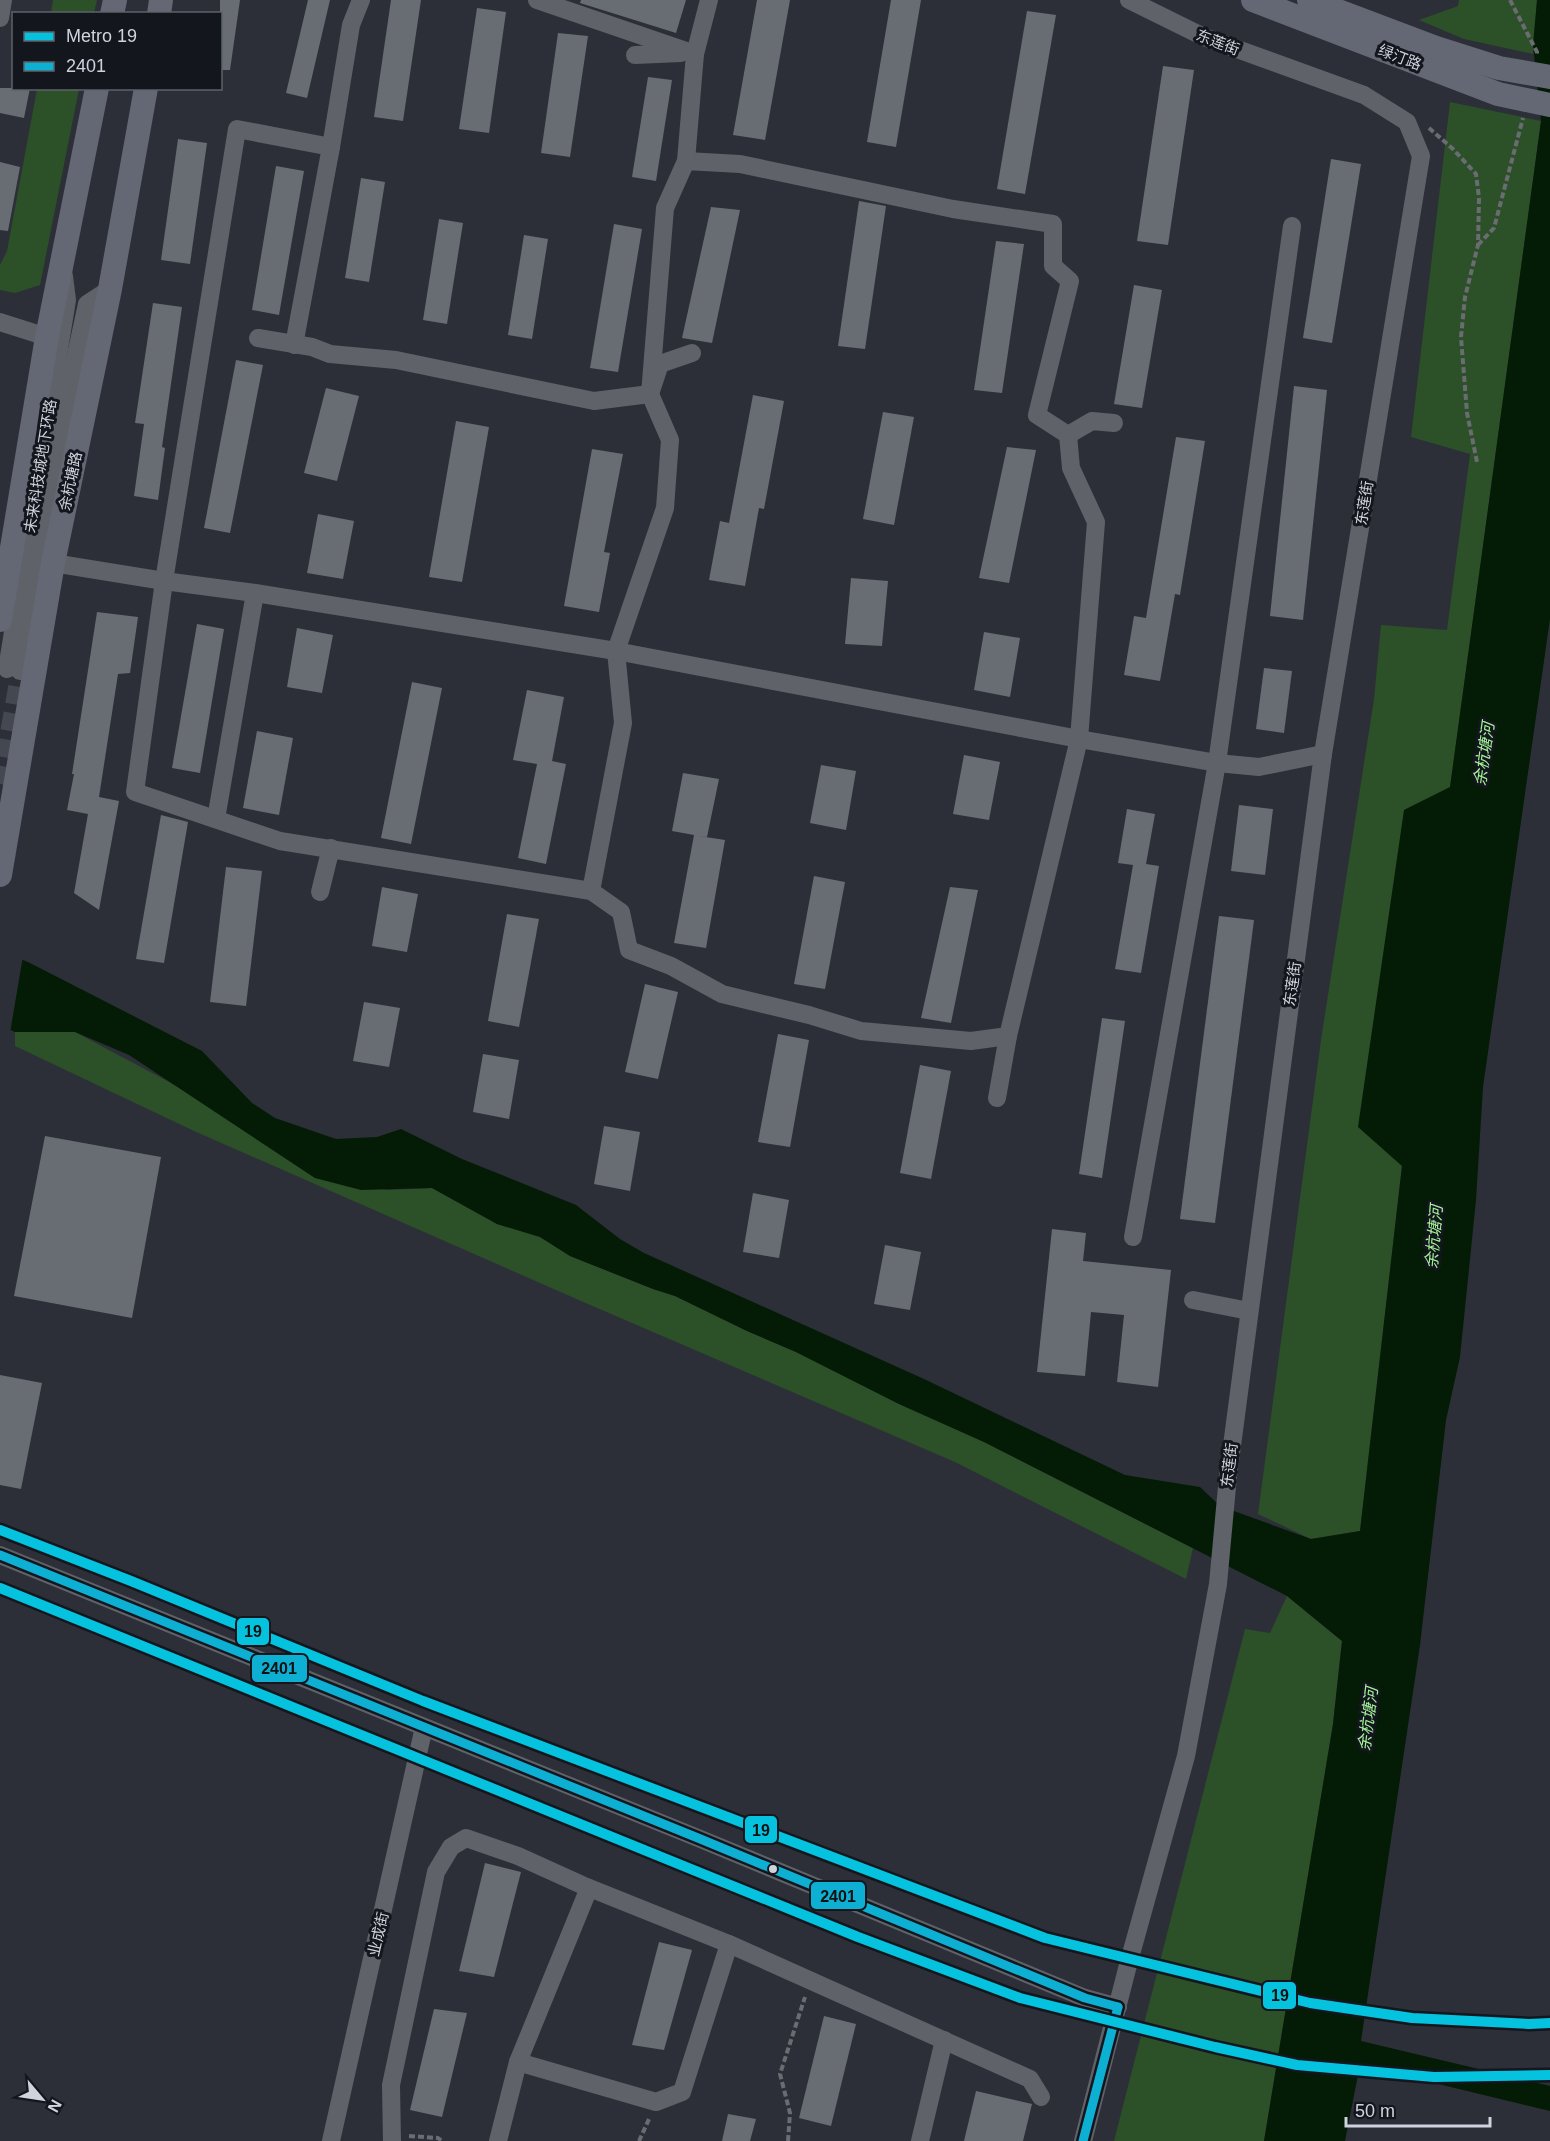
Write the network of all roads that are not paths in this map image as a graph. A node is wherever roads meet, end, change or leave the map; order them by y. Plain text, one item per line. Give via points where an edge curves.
1 (3, 0) edge
2 (361, 0) edge
3 (537, 0) edge
4 (709, 0) edge
5 (1129, 0) edge
6 (1253, 0) edge
7 (1309, 0) edge
8 (0, 18) edge
9 (695, 54) junction
10 (635, 55) dead end
11 (1542, 70) edge
12 (97, 90) edge
13 (146, 90) edge
14 (1550, 105) edge
15 (331, 147) junction
16 (686, 161) junction
17 (1292, 226) dead end
18 (62, 262) junction
19 (110, 289) junction
20 (0, 322) edge
21 (47, 337) junction
22 (258, 338) dead end
23 (294, 345) junction
24 (692, 353) dead end
25 (650, 394) junction
26 (1114, 423) dead end
27 (1068, 435) junction
28 (53, 563) junction
29 (164, 581) junction
30 (255, 592) junction
31 (0, 620) edge
32 (616, 651) junction
33 (1079, 739) junction
34 (1323, 754) junction
35 (1216, 763) junction
36 (6, 800) edge
37 (216, 819) junction
38 (3, 837) edge
39 (331, 848) junction
40 (0, 875) edge
41 (591, 891) junction
42 (320, 892) dead end
43 (1008, 1036) junction
44 (997, 1098) dead end
45 (1133, 1238) dead end
46 (1193, 1300) dead end
47 (1249, 1311) junction
48 (0, 1555) edge
49 (424, 1727) junction
50 (589, 1888) junction
51 (729, 1944) junction
52 (1118, 2007) junction
53 (944, 2040) junction
54 (518, 2062) junction
55 (1041, 2097) dead end
56 (392, 2138) edge
57 (331, 2141) edge
58 (498, 2141) edge
59 (920, 2141) edge
60 (1083, 2141) edge

1 - 8 street
2 - 15 street via 351,24
3 - 9 street
4 - 9 street
5 - 34 street, 东莲街 via 1204,37 1364,95 1407,122 1421,156
6 - 14 main road, 绿汀路 via 1498,94
7 - 11 main road, 绿汀路 via 1499,68
9 - 10 street
9 - 16 street
12 - 18 main road
13 - 19 main road, 余杭塘路
15 - 23 street
15 - 29 street via 237,129
16 - 25 street via 665,208
16 - 27 street via 740,164 953,210 1053,224 1053,266 1070,281 1037,415
17 - 35 street
18 - 19 street, 未来科技城地下环路 via 67,300 14,670 87,304
18 - 21 main road
19 - 28 main road, 余杭塘路
20 - 21 street
21 - 31 main road
22 - 23 street
23 - 25 street via 330,354 396,360 594,401
24 - 25 street via 660,364
25 - 32 street via 670,440 665,508
26 - 27 street via 1092,421
27 - 33 street via 1071,468 1096,522
28 - 29 street
28 - 36 main road, 余杭塘路
29 - 30 street
29 - 37 street via 135,792
30 - 32 street
30 - 37 street
32 - 33 street
32 - 41 street via 623,723
33 - 35 street
33 - 43 street
34 - 35 street via 1259,766
34 - 47 street, 东莲街
35 - 45 street
36 - 38 main road, 余杭塘路
37 - 39 street via 280,841
38 - 40 main road, 余杭塘路
39 - 41 street
39 - 42 street
41 - 43 street via 621,912 629,950 671,966 722,994 861,1031 971,1041
43 - 44 street
46 - 47 street
47 - 52 street, 东莲街 via 1218,1584 1186,1756
48 - 49 street
49 - 52 street via 1085,1998
49 - 57 street, 业成街
50 - 51 street
50 - 54 street
50 - 56 street via 466,1838 451,1847 436,1872 393,2073
51 - 53 street
51 - 54 street via 682,2092 656,2102
52 - 60 street, 东莲街
53 - 55 street via 1030,2079
53 - 59 street
54 - 58 street

